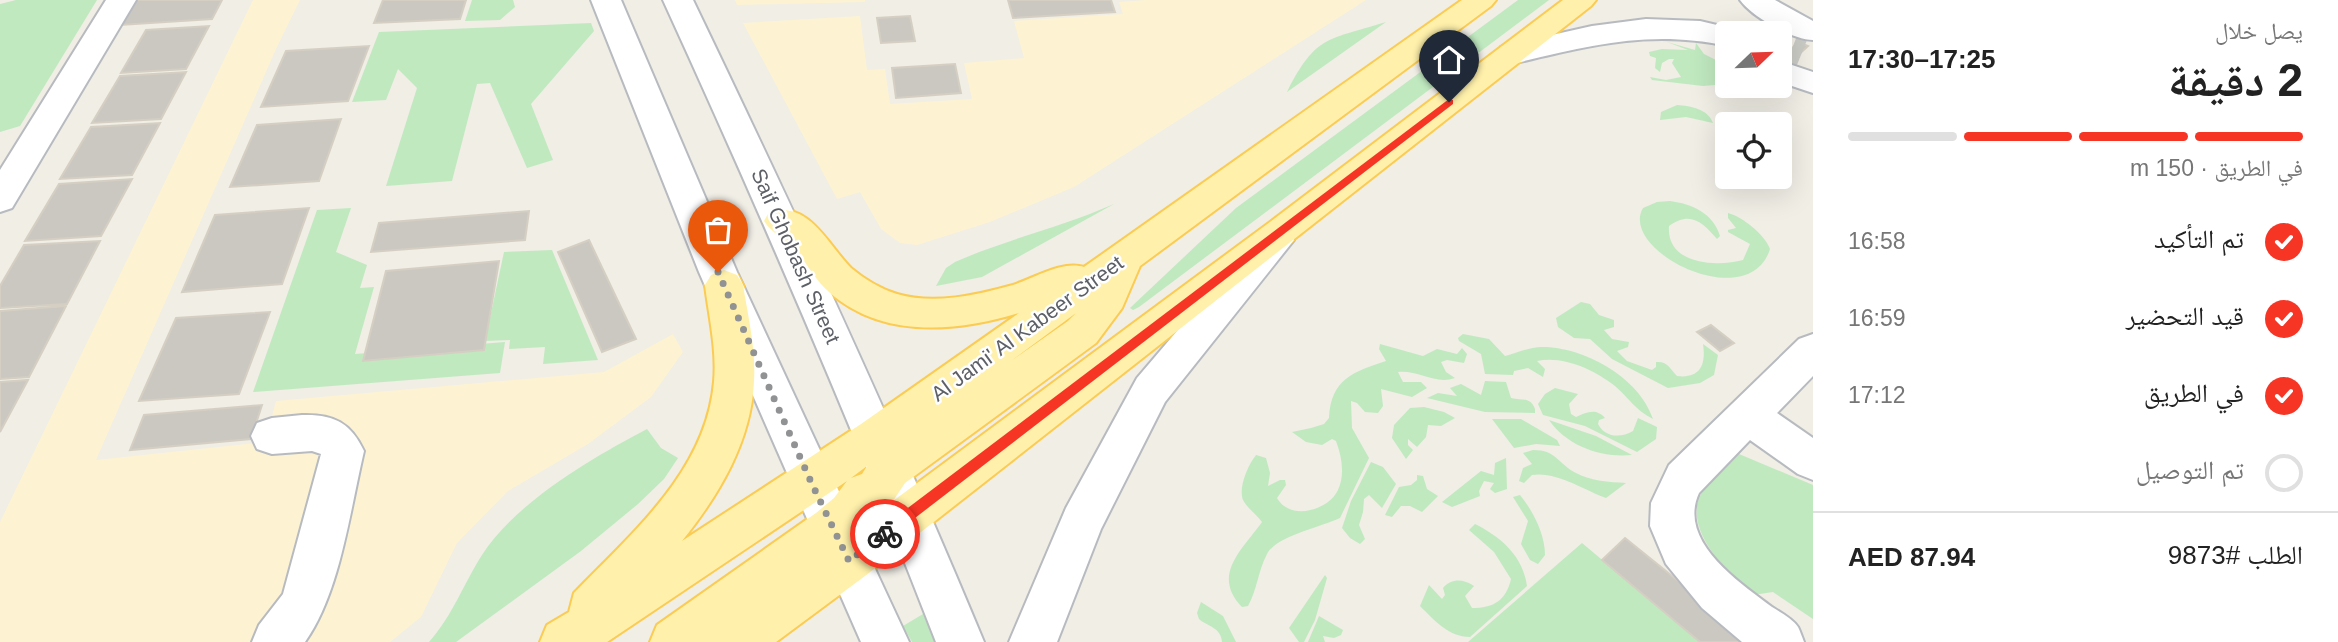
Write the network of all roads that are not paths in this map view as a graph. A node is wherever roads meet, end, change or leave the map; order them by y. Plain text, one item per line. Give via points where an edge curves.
1 (121, 0) edge
2 (606, 0) edge
3 (678, 0) edge
4 (1481, 0) edge
5 (1581, 0) edge
6 (1755, 0) edge
7 (1767, 0) edge
8 (1798, 0) edge
9 (1713, 33) edge
10 (1798, 47) edge
11 (1512, 54) junction
12 (1813, 83) edge
13 (0, 199) edge
14 (782, 220) junction
15 (1283, 232) junction
16 (1124, 258) junction
17 (724, 285) junction
18 (1813, 350) edge
19 (1748, 415) junction
20 (272, 436) dead end
21 (883, 454) junction
22 (1813, 461) edge
23 (811, 482) junction
24 (909, 515) junction
25 (840, 544) junction
26 (276, 642) edge
27 (563, 642) edge
28 (674, 642) edge
29 (736, 642) edge
30 (885, 642) edge
31 (960, 642) edge
32 (1033, 642) edge
33 (1780, 642) edge

1 - 13 street
2 - 17 street
3 - 14 street, Saif Ghobash Street
4 - 16 main road, Al Jami' Al Kabeer Street
5 - 11 main road
6 - 10 street via 1774,14
7 - 10 street
8 - 10 street
9 - 11 street via 1665,26 1633,28
10 - 12 street
11 - 15 main road
14 - 16 main road, Al Jami' Al Kabeer Street via 811,240 844,283 874,301 910,312 964,313 990,308
14 - 21 street, Saif Ghobash Street
15 - 24 main road
15 - 32 street via 1152,390 1082,522
16 - 21 main road via 1106,304 1082,332
17 - 23 street
17 - 27 main road via 734,382 722,442 689,497
18 - 19 street
19 - 22 street
19 - 33 street via 1684,479 1674,493 1671,512 1685,555 1703,578
20 - 26 street via 331,435 343,451 301,608
21 - 23 main road
21 - 24 street, Saif Ghobash Street
21 - 25 main road via 877,485
23 - 25 street
23 - 27 main road
24 - 25 main road
24 - 31 street, Saif Ghobash Street
25 - 28 main road
25 - 29 main road
25 - 30 street

